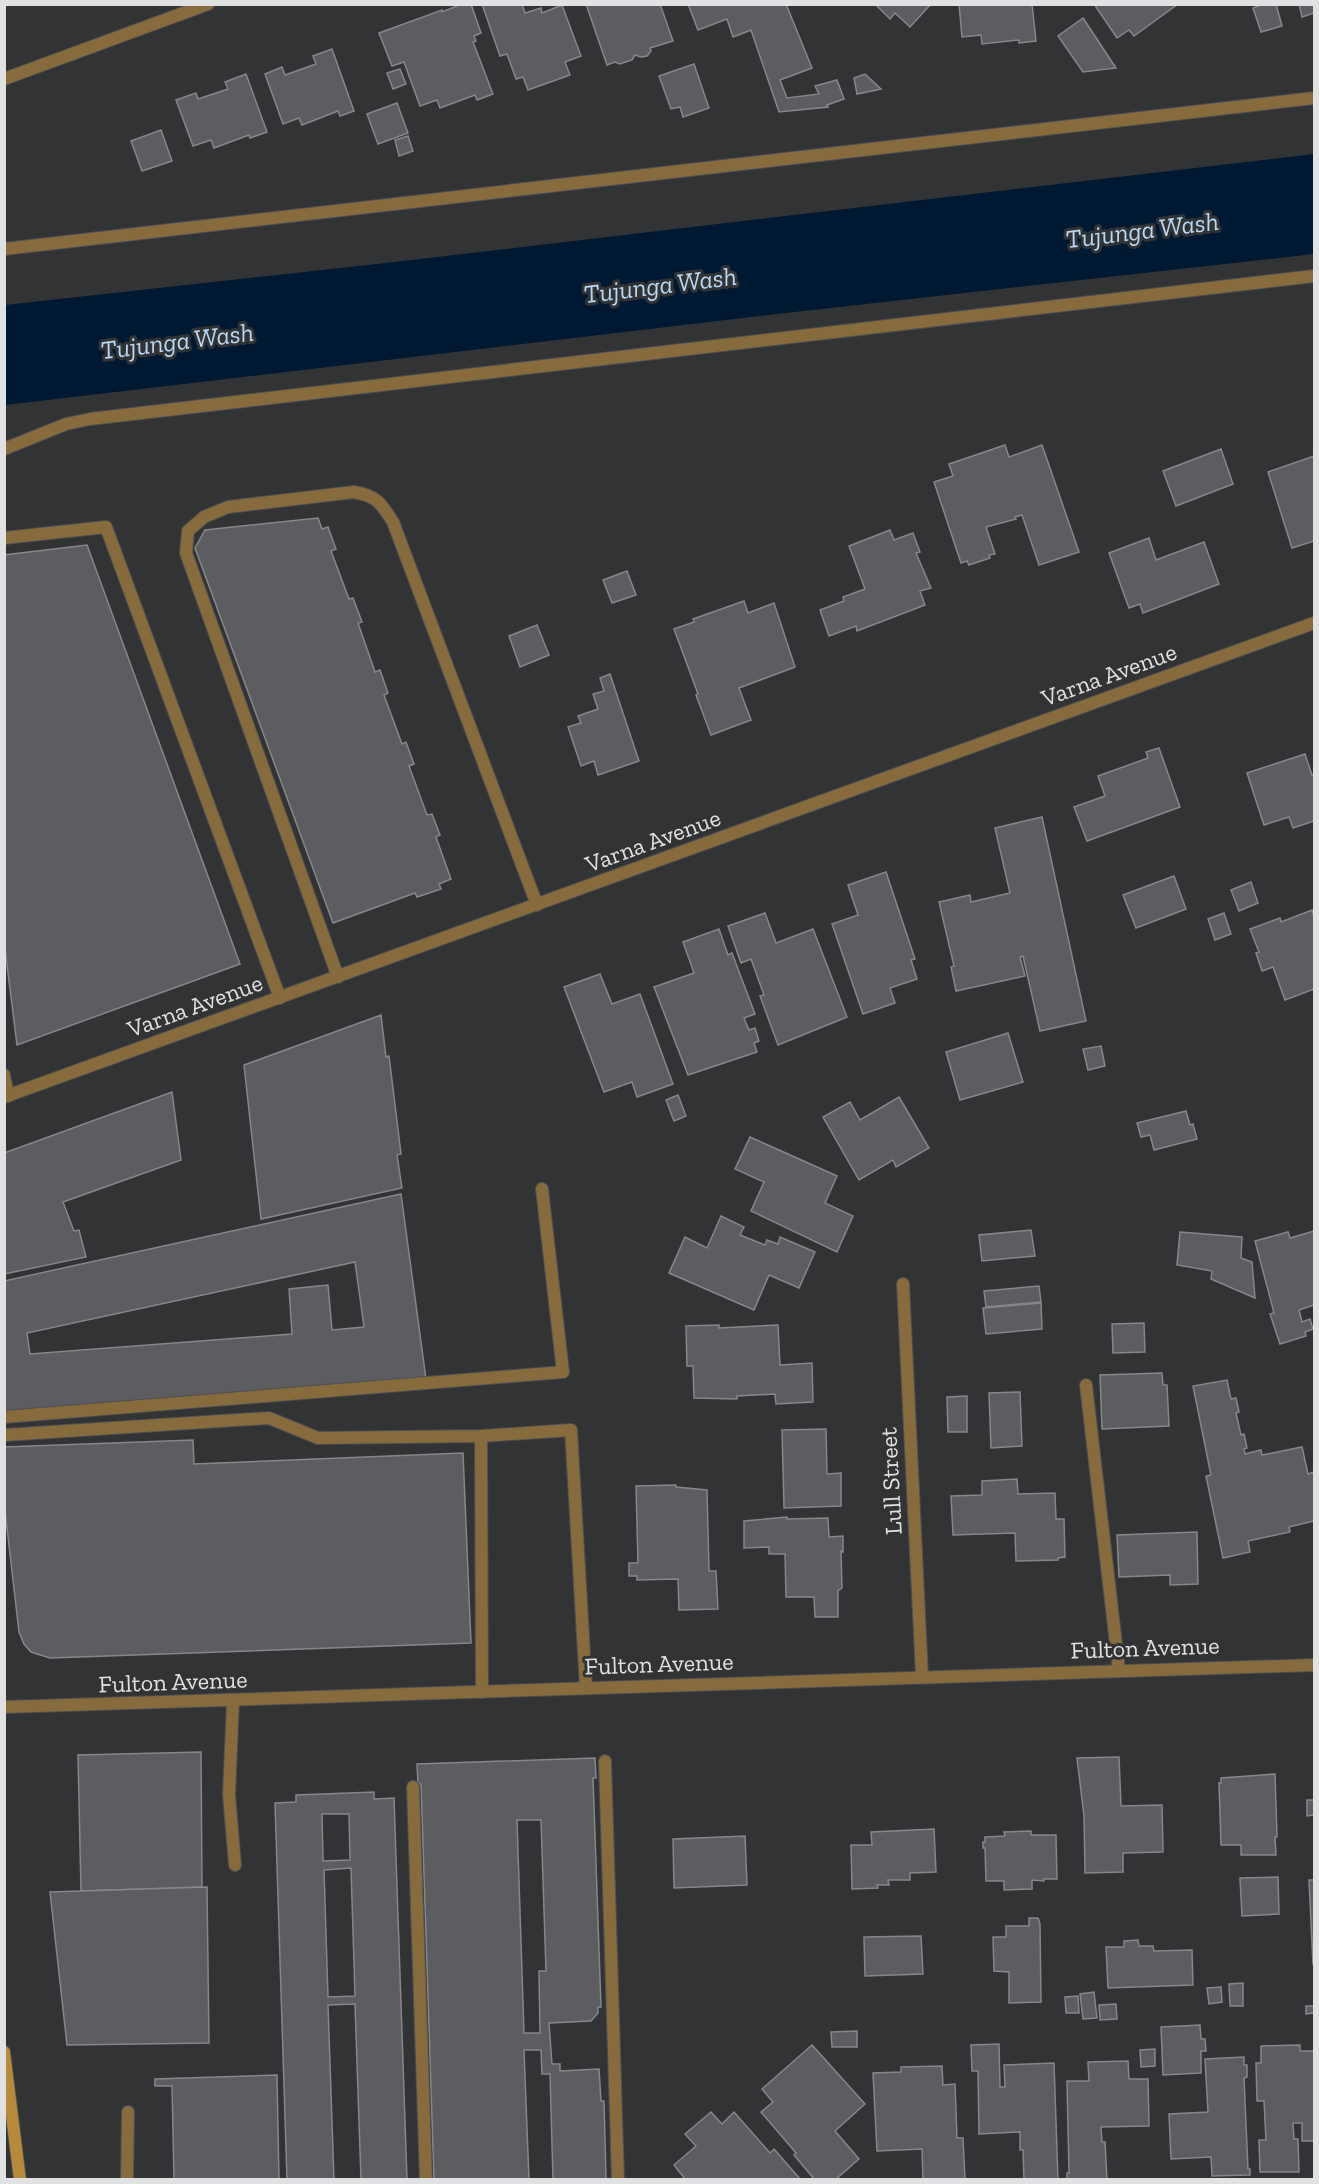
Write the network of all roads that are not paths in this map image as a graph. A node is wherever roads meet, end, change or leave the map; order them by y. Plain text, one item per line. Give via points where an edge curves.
1 (208, 4) edge
2 (4, 79) edge
3 (1314, 98) edge
4 (4, 249) edge
5 (1314, 276) edge
6 (4, 449) edge
7 (4, 538) edge
8 (1314, 623) edge
9 (537, 905) junction
10 (338, 977) junction
11 (280, 998) junction
12 (4, 1075) edge
13 (6, 1097) edge
14 (542, 1189) dead end
15 (903, 1284) dead end
16 (1086, 1385) dead end
17 (4, 1417) edge
18 (4, 1435) edge
19 (482, 1436) junction
20 (1314, 1665) edge
21 (1119, 1670) junction
22 (922, 1676) junction
23 (586, 1688) junction
24 (482, 1692) junction
25 (233, 1701) junction
26 (4, 1707) edge
27 (605, 1761) dead end
28 (413, 1787) dead end
29 (235, 1865) dead end
30 (4, 2052) edge
31 (128, 2112) dead end
32 (20, 2180) edge
33 (127, 2180) edge
34 (426, 2180) edge
35 (618, 2180) edge

1 - 2 street
3 - 4 street
5 - 6 street via 90,419 66,424
7 - 11 street via 106,527
8 - 9 street, Varna Avenue
9 - 10 street, Varna Avenue
9 - 10 street via 393,522 383,505 370,495 354,492 228,507 204,517 188,531 186,553
10 - 11 street, Varna Avenue
11 - 13 street, Varna Avenue
12 - 13 street
14 - 17 street via 563,1372
15 - 22 street, Lull Street
16 - 21 street
18 - 19 street via 269,1418 318,1438
19 - 23 street via 571,1430
19 - 24 street
20 - 21 street, Fulton Avenue
21 - 22 street, Fulton Avenue
22 - 23 street, Fulton Avenue
23 - 24 street, Fulton Avenue
24 - 25 street, Fulton Avenue
25 - 26 street, Fulton Avenue
25 - 29 street via 229,1795
27 - 35 street
28 - 34 street
30 - 32 street
31 - 33 street

